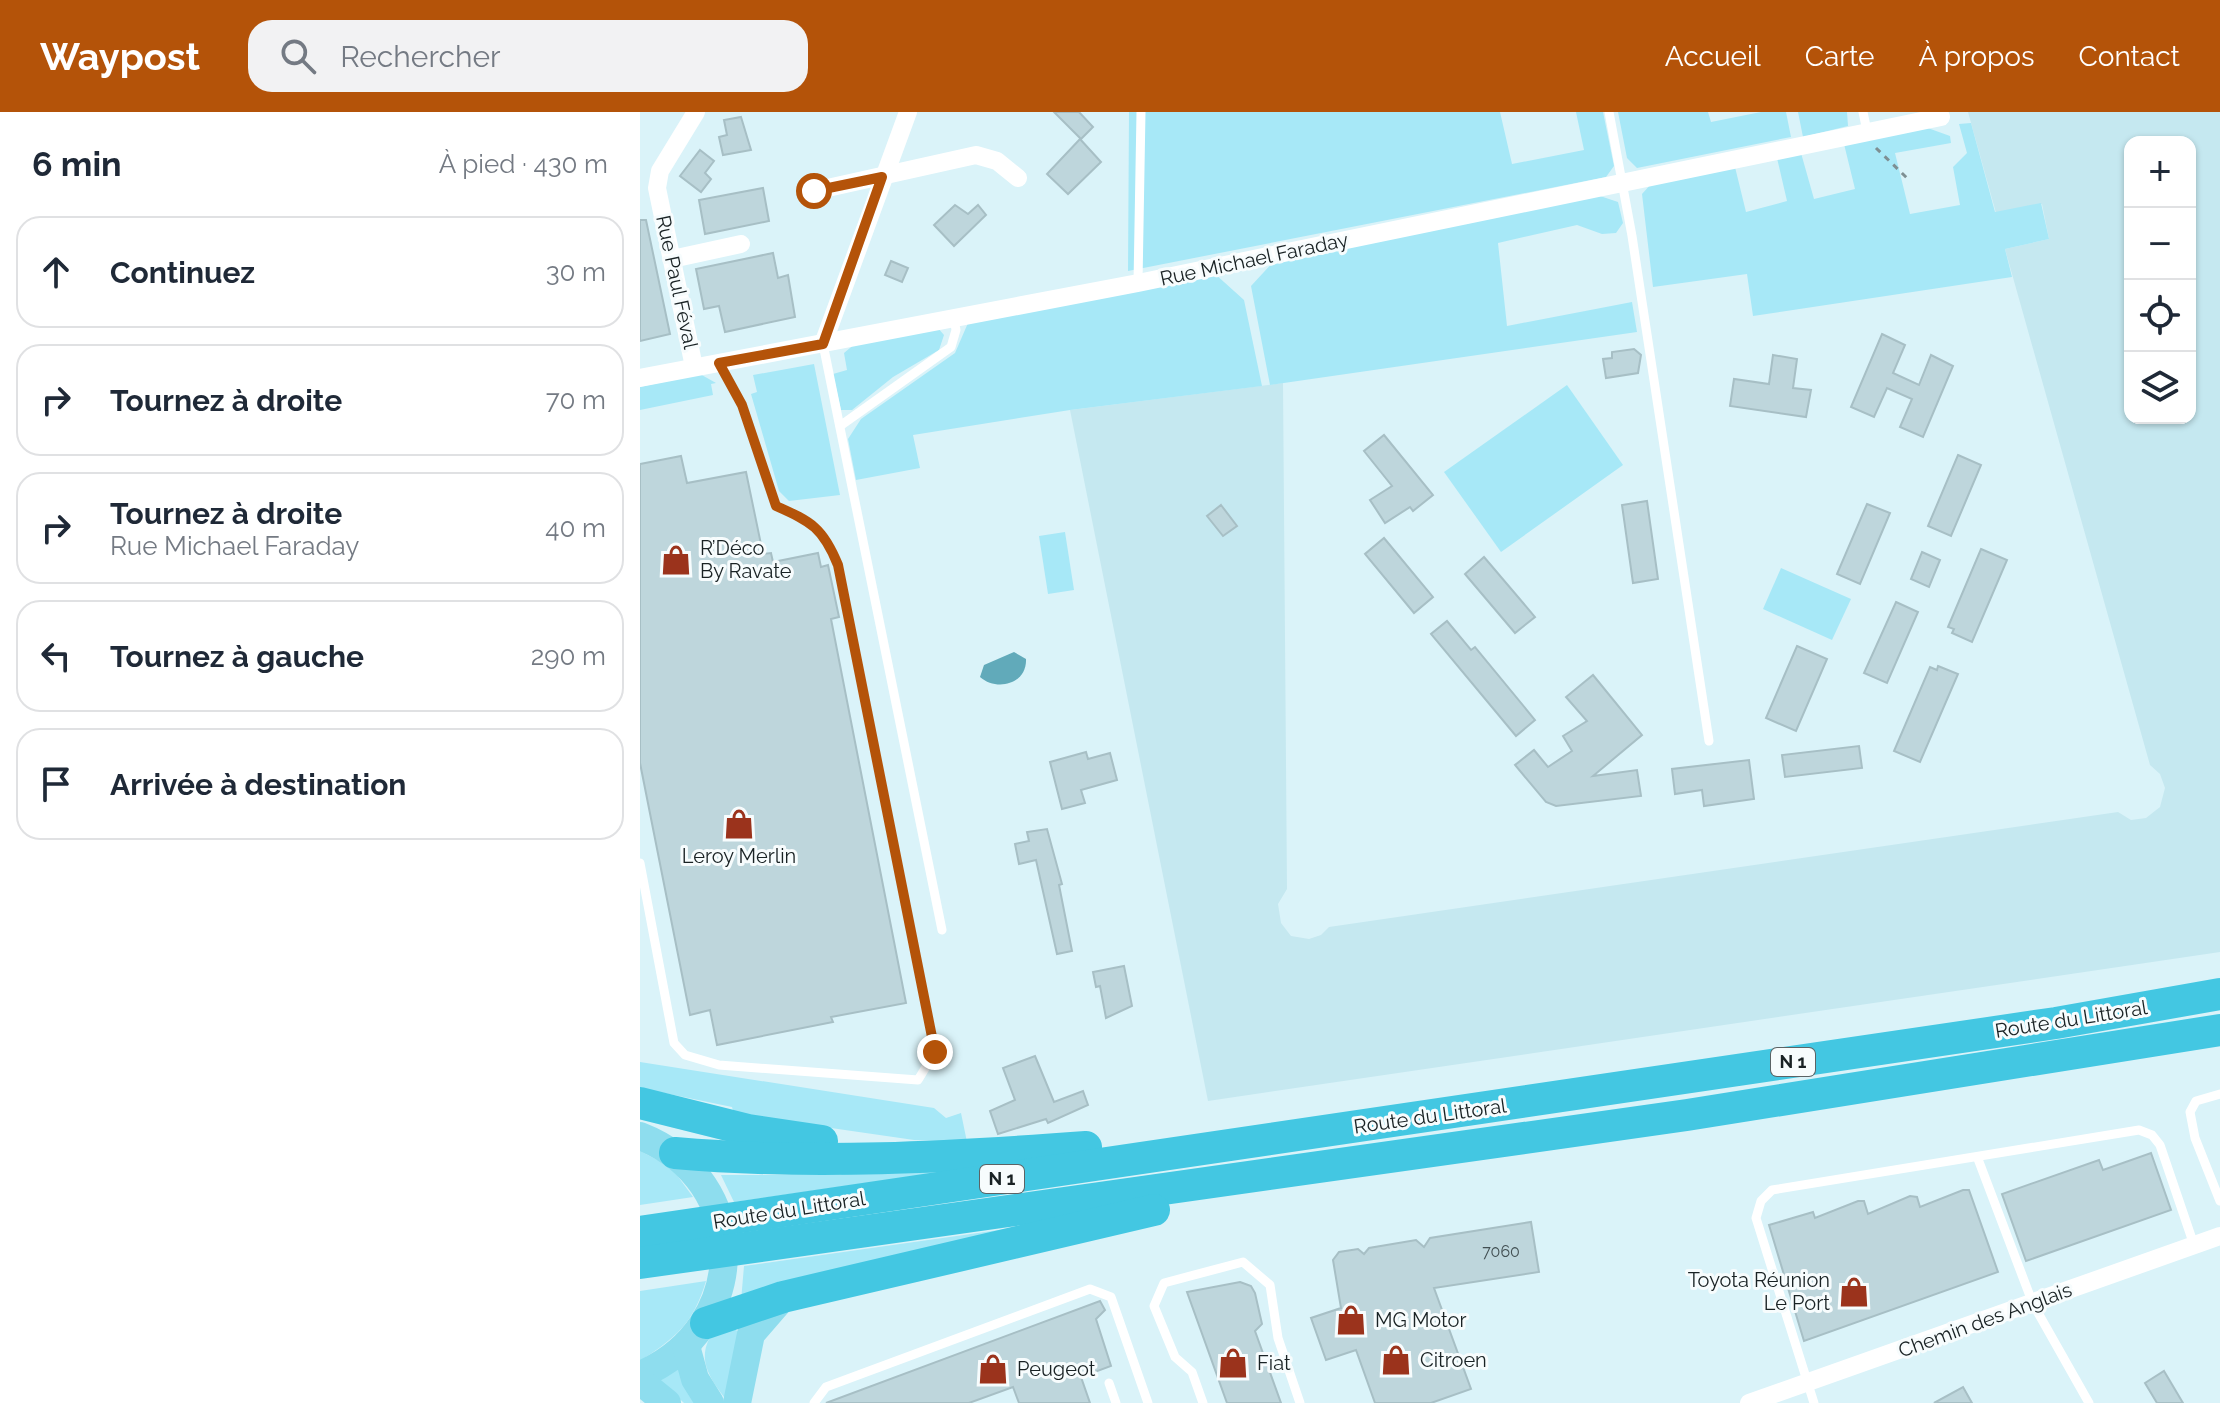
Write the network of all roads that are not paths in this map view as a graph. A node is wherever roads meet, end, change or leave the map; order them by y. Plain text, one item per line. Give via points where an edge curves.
1 (696, 112) edge
2 (908, 112) edge
3 (1141, 112) edge
4 (1609, 112) edge
5 (1863, 112) edge
6 (1941, 117) dead end
7 (1867, 131) junction
8 (882, 177) junction
9 (1018, 178) dead end
10 (1623, 182) junction
11 (814, 191) dead end
12 (741, 244) dead end
13 (672, 259) junction
14 (1138, 283) junction
15 (954, 319) junction
16 (823, 344) junction
17 (719, 363) junction
18 (694, 367) junction
19 (640, 378) edge
20 (840, 426) junction
21 (1709, 741) dead end
22 (640, 863) edge
23 (942, 930) dead end
24 (2220, 994) edge
25 (2220, 1030) edge
26 (2220, 1094) edge
27 (640, 1103) edge
28 (1364, 1125) junction
29 (640, 1136) edge
30 (675, 1153) junction
31 (924, 1155) junction
32 (1978, 1159) junction
33 (1356, 1163) junction
34 (2218, 1189) edge
35 (2220, 1201) edge
36 (640, 1232) edge
37 (2220, 1236) edge
38 (2194, 1245) junction
39 (640, 1263) edge
40 (783, 1297) junction
41 (2033, 1304) junction
42 (703, 1322) junction
43 (640, 1375) edge
44 (640, 1381) edge
45 (1808, 1382) junction
46 (1109, 1383) dead end
47 (667, 1403) edge
48 (710, 1403) edge
49 (737, 1403) edge
50 (814, 1403) edge
51 (1116, 1403) edge
52 (1148, 1403) edge
53 (1203, 1403) edge
54 (1300, 1403) edge
55 (1749, 1403) edge
56 (1814, 1403) edge
57 (2089, 1403) edge

1 - 13 street, Rue Paul Féval via 658,178
2 - 8 street
3 - 14 lane
4 - 10 lane
5 - 7 lane
6 - 7 street, Rue Michael Faraday
7 - 10 street, Rue Michael Faraday
8 - 9 street via 976,155 997,161
8 - 11 street
8 - 16 street
10 - 14 street, Rue Michael Faraday
10 - 21 lane
12 - 13 street
13 - 18 street, Rue Paul Féval
14 - 15 street, Rue Michael Faraday
15 - 16 street, Rue Michael Faraday
15 - 20 lane via 951,347
16 - 17 street, Rue Michael Faraday
16 - 20 lane
17 - 18 street, Rue Michael Faraday
17 - 22 lane via 742,405 776,506 813,522 829,541 838,565 935,1052 918,1080 719,1065 685,1055 674,1043
18 - 19 street, Rue Michael Faraday
20 - 23 lane
24 - 28 highway, Route du Littoral / N 1
25 - 33 highway, Route du Littoral / N 1 via 1961,1074
26 - 34 lane via 2196,1101 2190,1112 2195,1138
27 - 31 highway via 748,1130
28 - 31 highway
28 - 36 highway, Route du Littoral / N 1
29 - 30 main road
30 - 31 highway
30 - 42 main road via 701,1180 723,1241
32 - 38 lane via 2139,1130 2152,1135
32 - 41 lane
32 - 45 lane via 1772,1190 1761,1201 1756,1218
33 - 39 highway, Route du Littoral / N 1
33 - 40 highway
34 - 35 lane
37 - 38 street, Chemin des Anglais
38 - 41 street, Chemin des Anglais
40 - 42 highway
40 - 49 main road via 751,1334
41 - 45 street, Chemin des Anglais
41 - 57 lane
42 - 43 main road
42 - 48 main road via 695,1379
44 - 47 main road
45 - 55 street, Chemin des Anglais
45 - 56 lane
46 - 51 lane
50 - 52 lane via 826,1387 1090,1289 1111,1297
53 - 54 lane via 1192,1372 1175,1357 1154,1306 1157,1292 1164,1283 1243,1262 1270,1285 1278,1338

